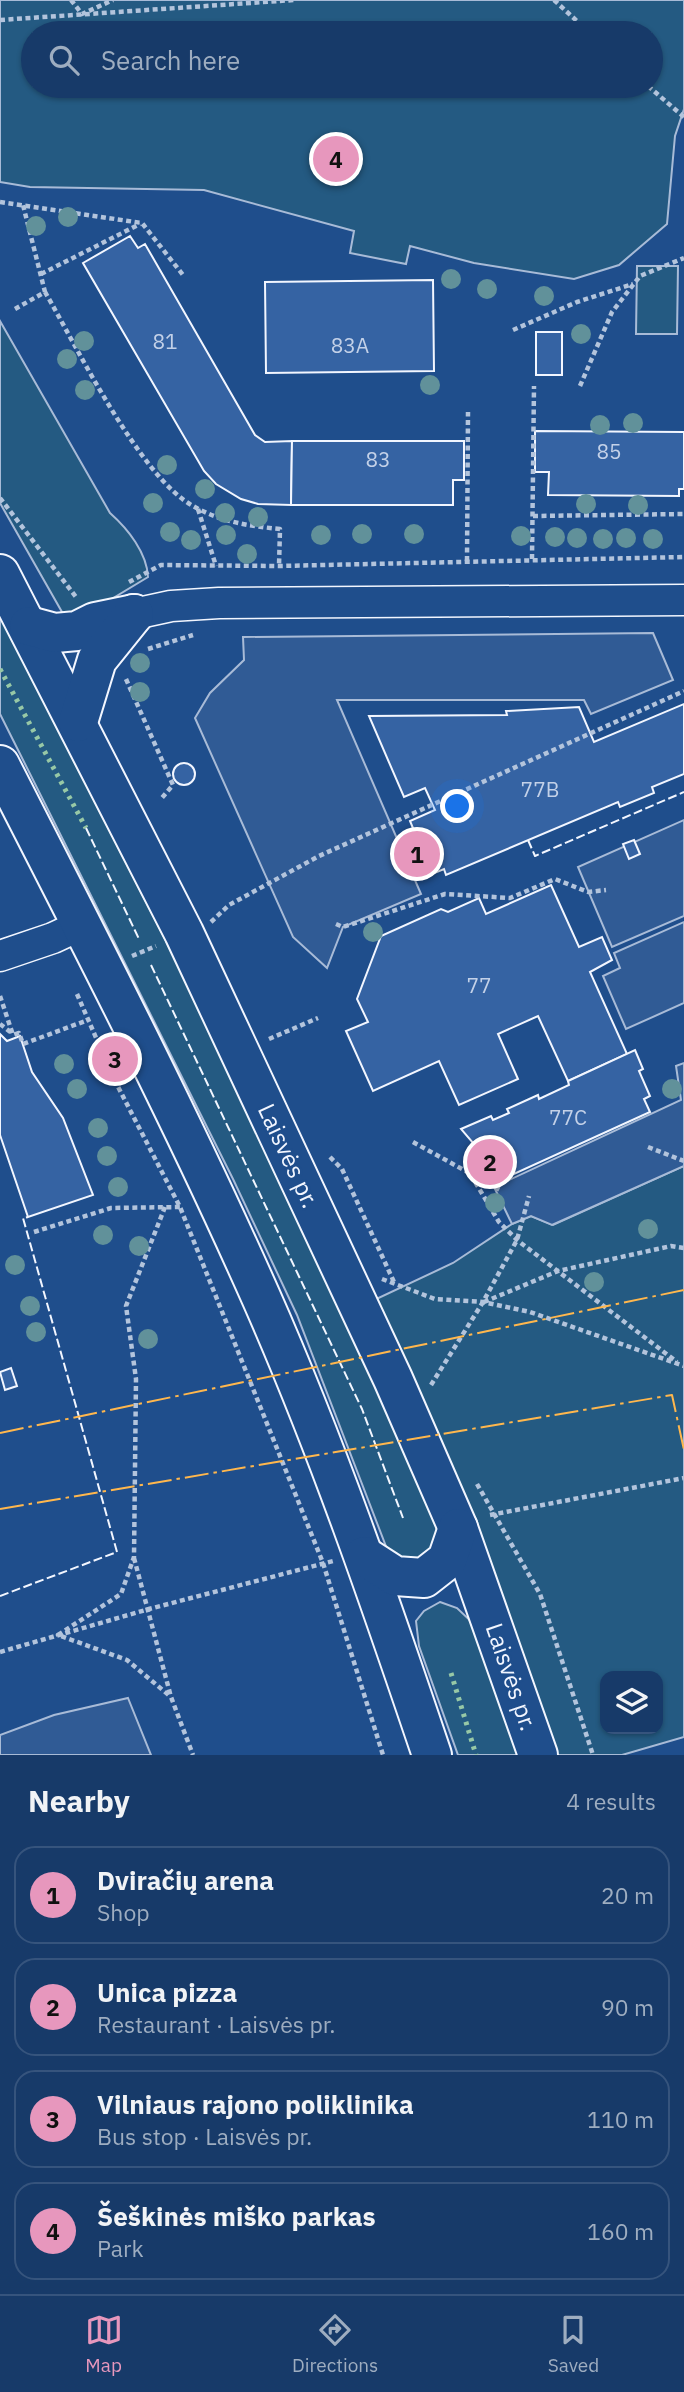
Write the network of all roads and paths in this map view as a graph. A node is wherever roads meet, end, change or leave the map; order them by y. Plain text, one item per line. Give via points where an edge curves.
1 (71, 0) edge
2 (114, 0) edge
3 (294, 0) edge
4 (554, 0) edge
5 (82, 14) junction
6 (0, 20) edge
7 (577, 21) edge
8 (662, 98) edge
9 (684, 117) edge
10 (0, 202) edge
11 (23, 205) junction
12 (142, 223) junction
13 (684, 258) edge
14 (41, 274) junction
15 (183, 275) dead end
16 (633, 284) junction
17 (45, 292) junction
18 (15, 309) dead end
19 (513, 330) dead end
20 (534, 386) dead end
21 (580, 386) dead end
22 (468, 412) dead end
23 (197, 508) junction
24 (684, 514) edge
25 (533, 516) junction
26 (684, 557) edge
27 (532, 559) junction
28 (467, 561) junction
29 (216, 566) junction
30 (279, 566) junction
31 (0, 574) edge
32 (131, 598) junction
33 (684, 600) edge
34 (29, 625) junction
35 (684, 691) edge
36 (78, 722) junction
37 (0, 765) edge
38 (606, 890) dead end
39 (336, 924) dead end
40 (83, 925) junction
41 (203, 925) dead end
42 (159, 945) dead end
43 (0, 956) edge
44 (125, 960) dead end
45 (74, 986) dead end
46 (0, 996) edge
47 (318, 1018) dead end
48 (88, 1020) junction
49 (0, 1024) edge
50 (13, 1035) junction
51 (268, 1040) dead end
52 (414, 1142) dead end
53 (648, 1147) dead end
54 (330, 1157) dead end
55 (684, 1161) edge
56 (471, 1175) junction
57 (502, 1191) dead end
58 (529, 1196) dead end
59 (164, 1207) junction
60 (180, 1207) junction
61 (34, 1232) dead end
62 (517, 1240) junction
63 (684, 1248) edge
64 (558, 1270) junction
65 (378, 1278) dead end
66 (395, 1283) junction
67 (484, 1302) junction
68 (682, 1366) edge
69 (429, 1389) dead end
70 (684, 1478) edge
71 (493, 1515) junction
72 (456, 1524) junction
73 (364, 1556) junction
74 (134, 1557) junction
75 (323, 1563) junction
76 (149, 1609) junction
77 (489, 1611) junction
78 (58, 1635) junction
79 (393, 1640) junction
80 (0, 1652) edge
81 (171, 1697) junction
82 (193, 1755) edge
83 (383, 1755) edge
84 (432, 1755) edge
85 (538, 1755) edge
86 (593, 1755) edge

1 - 5 path
2 - 5 path
3 - 5 path
4 - 7 path
5 - 6 path
8 - 9 path
10 - 11 path
11 - 12 path
11 - 14 path
12 - 14 path
12 - 15 path
13 - 16 path via 656,267
14 - 17 path
16 - 19 path
16 - 21 path via 612,312
17 - 18 path
17 - 23 path via 134,445 163,479
20 - 25 path
22 - 28 path
23 - 29 path
23 - 30 path via 238,525 280,529
24 - 25 path
25 - 27 path
26 - 27 path
27 - 28 path
28 - 30 path
29 - 30 path
29 - 32 path via 161,565
31 - 34 main road, Laisvės pr.
32 - 33 street via 171,606
32 - 34 main road via 77,631 55,633
32 - 36 main road via 97,660
34 - 36 main road, Laisvės pr.
35 - 41 path via 319,856 229,905 214,921
36 - 72 main road, Laisvės pr. via 184,933
37 - 40 main road
38 - 39 path via 588,892 555,879 510,898 445,894 375,919 343,927
40 - 43 street
40 - 73 main road via 261,1298
42 - 44 path
45 - 48 path
46 - 50 path
47 - 51 path
48 - 50 path via 23,1044 19,1033
48 - 60 path
49 - 50 path
52 - 56 path
53 - 55 path
54 - 66 path via 342,1169
56 - 57 path
56 - 62 path via 499,1222
58 - 62 path
59 - 60 path
59 - 61 path via 111,1208
59 - 74 path via 126,1306 136,1379
60 - 75 path
62 - 64 path
62 - 67 path
63 - 64 path via 671,1246
64 - 67 path
64 - 68 path
65 - 66 path
66 - 67 path via 435,1299
67 - 68 path via 530,1312
67 - 69 path
70 - 71 path
71 - 72 path
71 - 86 path via 540,1594
72 - 73 main road via 447,1560 424,1578 395,1576
72 - 77 main road, Laisvės pr.
73 - 75 path
73 - 79 main road
74 - 76 path
74 - 78 path via 121,1594
75 - 76 path
75 - 83 path
76 - 78 path
76 - 81 path
77 - 79 main road via 457,1593 427,1594 407,1609
77 - 85 main road, Laisvės pr.
78 - 80 path
78 - 81 path via 127,1660
79 - 84 main road
81 - 82 path

